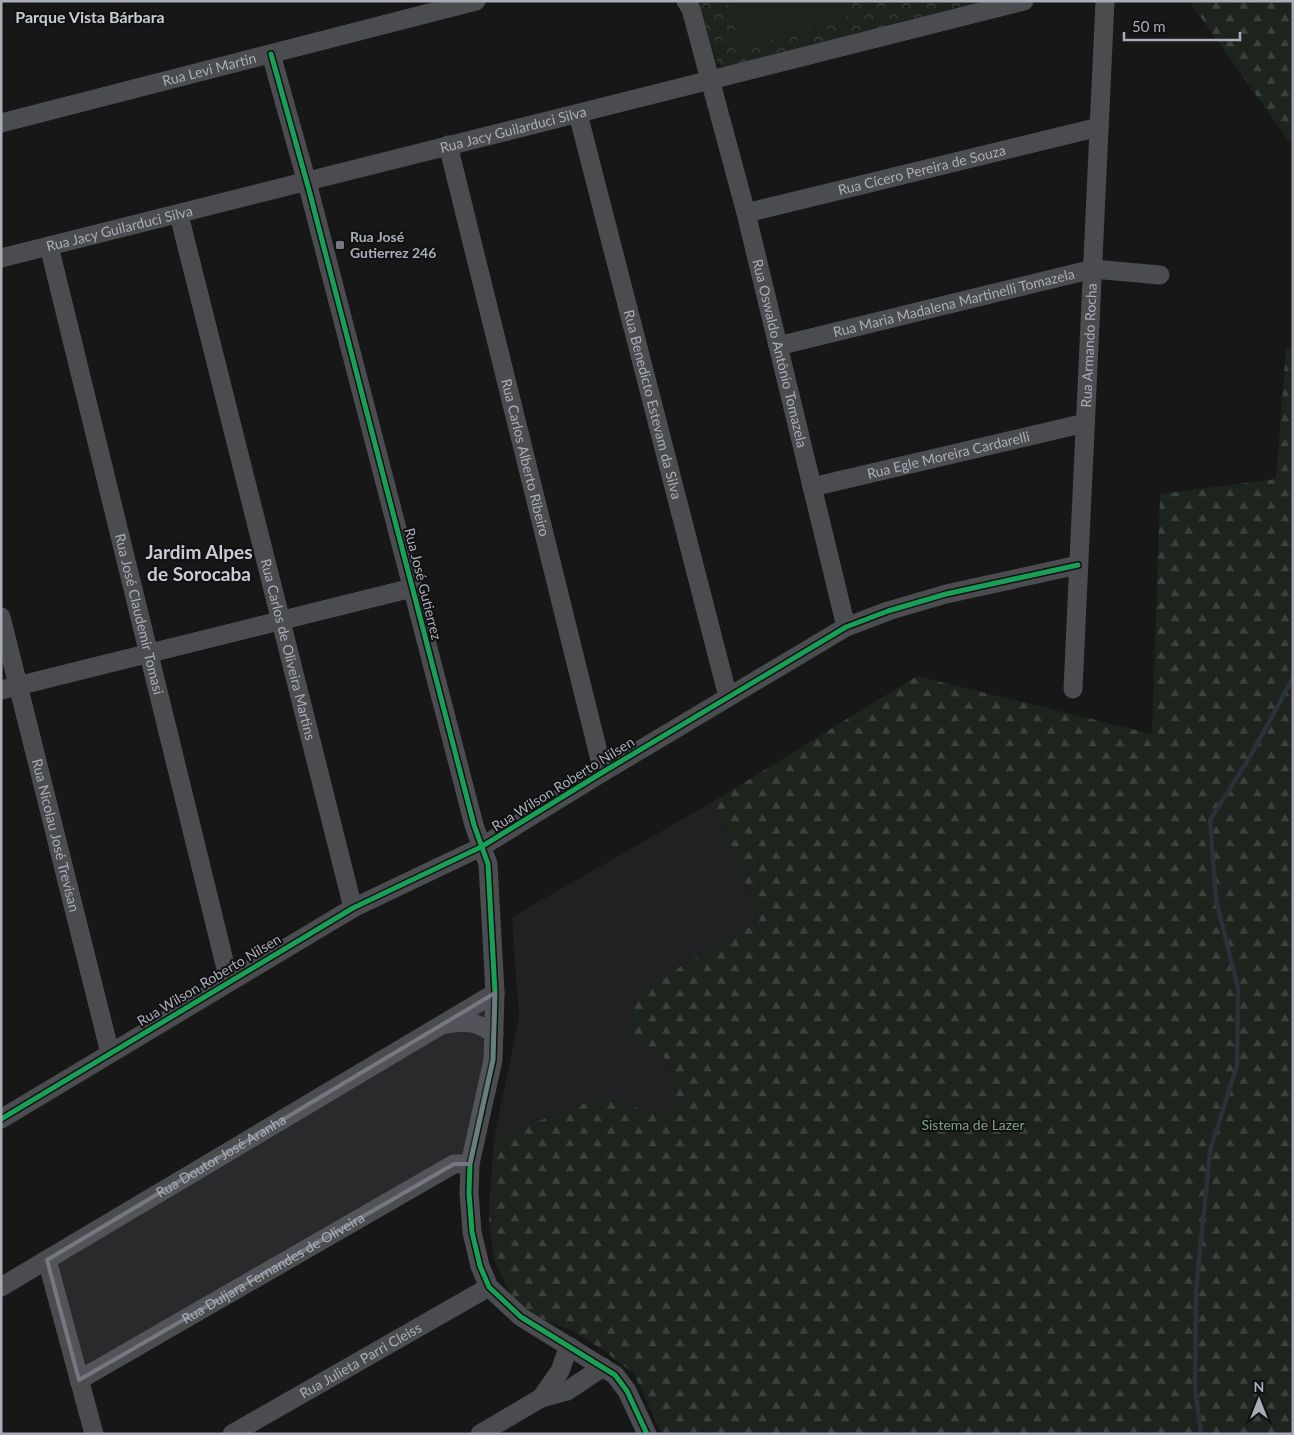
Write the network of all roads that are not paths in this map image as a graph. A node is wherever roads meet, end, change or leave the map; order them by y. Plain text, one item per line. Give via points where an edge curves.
1 (476, 1) edge
2 (686, 1) edge
3 (1024, 1) edge
4 (1103, 5) edge
5 (272, 54) junction
6 (710, 80) junction
7 (578, 114) junction
8 (1, 123) edge
9 (1099, 127) junction
10 (448, 145) junction
11 (307, 183) junction
12 (746, 213) junction
13 (179, 215) junction
14 (49, 246) junction
15 (1, 258) edge
16 (1093, 269) junction
17 (1160, 275) dead end
18 (778, 346) junction
19 (1085, 423) junction
20 (812, 487) junction
21 (1078, 565) junction
22 (412, 588) junction
23 (1, 617) edge
24 (281, 621) junction
25 (846, 627) junction
26 (149, 653) junction
27 (10, 688) edge
28 (1072, 689) dead end
29 (728, 697) junction
30 (602, 772) junction
31 (481, 847) junction
32 (353, 908) junction
33 (229, 981) junction
34 (495, 993) junction
35 (442, 1024) junction
36 (494, 1034) junction
37 (110, 1053) junction
38 (1, 1119) edge
39 (470, 1164) junction
40 (47, 1260) junction
41 (1, 1287) edge
42 (489, 1287) junction
43 (569, 1346) junction
44 (603, 1367) junction
45 (79, 1380) junction
46 (540, 1398) junction
47 (94, 1434) edge
48 (232, 1434) edge
49 (480, 1434) edge
50 (647, 1434) edge

1 - 5 street, Rua Levi Martin
2 - 6 street, Rua Oswaldo Antônio Tomazela
3 - 6 street, Rua Jacy Guilarduci Silva
4 - 9 street, Rua Armando Rocha
5 - 8 street, Rua Levi Martin
5 - 11 street, Rua José Gutierrez
6 - 7 street, Rua Jacy Guilarduci Silva
6 - 12 street, Rua Oswaldo Antônio Tomazela
7 - 10 street, Rua Jacy Guilarduci Silva
7 - 29 street, Rua Benedicto Estevam da Silva
9 - 12 street, Rua Cícero Pereira de Souza
9 - 16 street, Rua Armando Rocha
10 - 11 street, Rua Jacy Guilarduci Silva
10 - 30 street, Rua Carlos Alberto Ribeiro
11 - 13 street, Rua Jacy Guilarduci Silva
11 - 22 street, Rua José Gutierrez
12 - 18 street, Rua Oswaldo Antônio Tomazela
13 - 14 street, Rua Jacy Guilarduci Silva
13 - 24 street, Rua Carlos de Oliveira Martins
14 - 15 street, Rua Jacy Guilarduci Silva
14 - 26 street, Rua José Claudemir Tomasi
16 - 17 street, Rua Maria Madalena Martinelli Tomazela
16 - 18 street, Rua Maria Madalena Martinelli Tomazela
16 - 19 street, Rua Armando Rocha
18 - 20 street, Rua Oswaldo Antônio Tomazela
19 - 20 street, Rua Egle Moreira Cardarelli
19 - 21 street, Rua Armando Rocha
20 - 25 street, Rua Oswaldo Antônio Tomazela
21 - 25 street, Rua Wilson Roberto Nilsen via 946,594
21 - 28 street, Rua Armando Rocha
22 - 24 street
22 - 31 street, Rua José Gutierrez
23 - 27 street, Rua Nicolau José Trevisan
24 - 26 street
24 - 32 street, Rua Carlos de Oliveira Martins
25 - 29 street, Rua Wilson Roberto Nilsen
26 - 27 street
26 - 33 street, Rua José Claudemir Tomasi
27 - 37 street, Rua Nicolau José Trevisan
29 - 30 street, Rua Wilson Roberto Nilsen
30 - 31 street, Rua Wilson Roberto Nilsen
31 - 32 street, Rua Wilson Roberto Nilsen
31 - 34 street, Rua José Gutierrez via 488,864
32 - 33 street, Rua Wilson Roberto Nilsen
33 - 37 street, Rua Wilson Roberto Nilsen
34 - 35 street, Rua Doutor José Aranha
34 - 36 street, Rua José Gutierrez
35 - 36 street, Rua Doutor José Aranha via 466,1021 482,1025
35 - 40 street, Rua Doutor José Aranha
36 - 39 street, Rua José Gutierrez via 493,1060
37 - 38 street, Rua Wilson Roberto Nilsen
39 - 42 street, Rua José Gutierrez via 472,1232
39 - 45 street, Rua Duljara Fernandes de Oliveira via 454,1164
40 - 41 street, Rua Doutor José Aranha
40 - 45 street
42 - 43 street via 521,1317
42 - 48 street, Rua Julieta Parri Cleiss
43 - 44 street
43 - 46 street via 560,1372
44 - 46 street via 566,1391
44 - 50 street via 615,1375 627,1391
45 - 47 street
46 - 49 street

